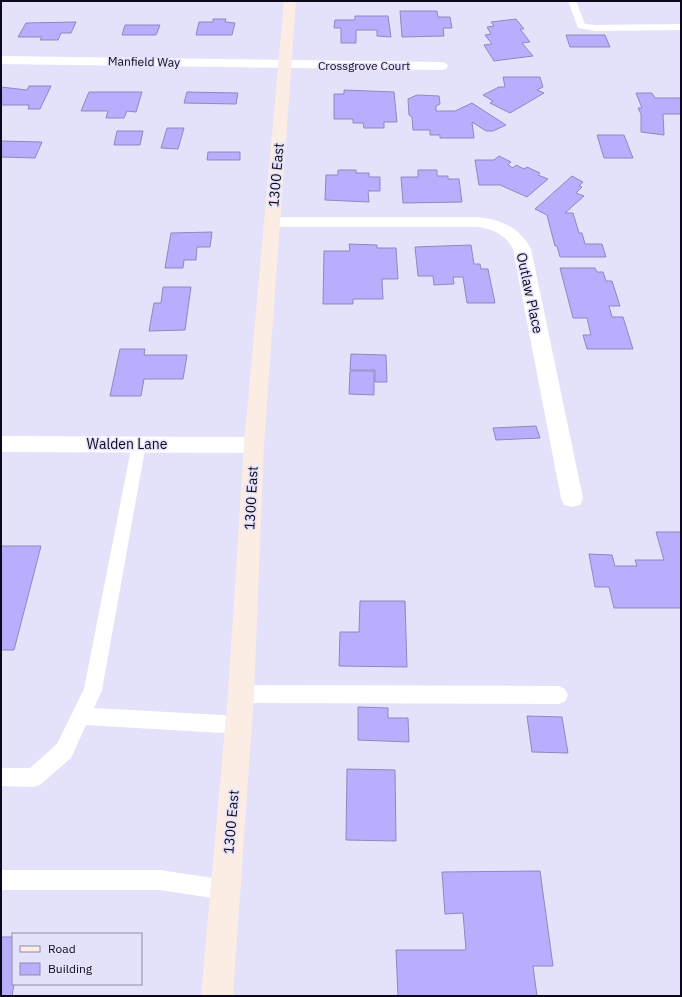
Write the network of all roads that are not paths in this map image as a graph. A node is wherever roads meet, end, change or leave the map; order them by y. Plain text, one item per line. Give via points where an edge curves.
1 (290, 1) edge
2 (572, 1) edge
3 (681, 27) edge
4 (1, 60) edge
5 (286, 64) junction
6 (441, 66) dead end
7 (272, 222) junction
8 (1, 444) edge
9 (139, 444) junction
10 (254, 445) junction
11 (572, 498) dead end
12 (241, 694) junction
13 (559, 694) dead end
14 (80, 716) junction
15 (239, 725) junction
16 (1, 777) edge
17 (1, 880) edge
18 (226, 890) junction
19 (217, 996) edge

1 - 5 main road, 1300 East
2 - 3 lane via 581,26
4 - 5 street, Manfield Way
5 - 6 street, Crossgrove Court
5 - 7 main road, 1300 East
7 - 10 main road, 1300 East
7 - 11 street, Outlaw Place via 478,222 497,225 513,235 522,249
8 - 9 street, Walden Lane
9 - 10 street, Walden Lane
9 - 14 lane via 93,690
10 - 12 main road, 1300 East
12 - 13 lane
12 - 15 main road, 1300 East
14 - 15 lane
14 - 16 lane via 64,751 33,778
15 - 18 main road, 1300 East
17 - 18 lane via 160,880
18 - 19 main road, 1300 East

